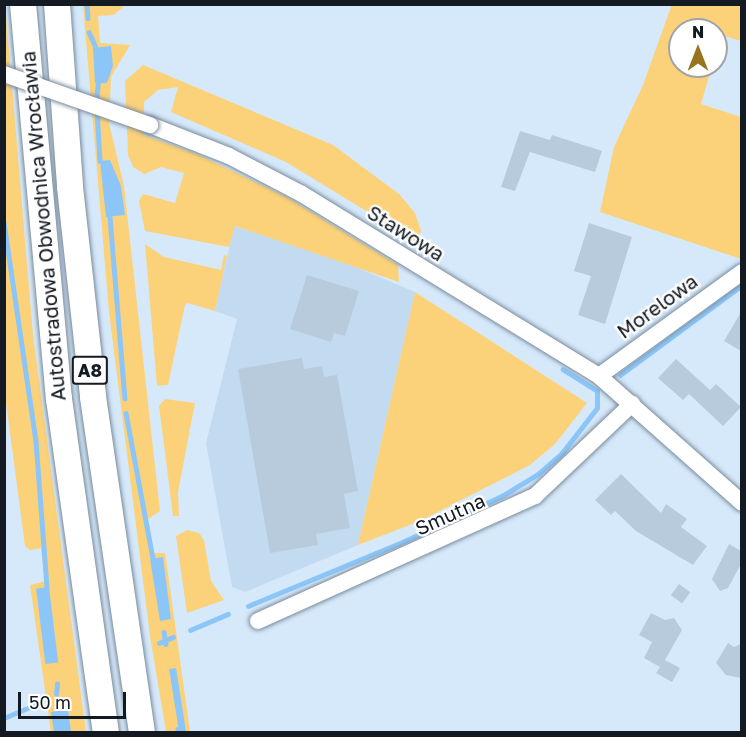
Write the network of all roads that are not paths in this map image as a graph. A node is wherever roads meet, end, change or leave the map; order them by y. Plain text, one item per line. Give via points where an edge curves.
1 (23, 4) edge
2 (57, 4) edge
3 (4, 74) edge
4 (741, 272) edge
5 (598, 376) junction
6 (632, 404) junction
7 (741, 503) edge
8 (258, 621) dead end
9 (106, 732) edge
10 (142, 732) edge

1 - 9 highway, Autostradowa Obwodnica Wrocławia / A8 via 58,399
2 - 10 highway, Autostradowa Obwodnica Wrocławia / A8 via 70,187 94,408
3 - 5 street, Stawowa, bridge via 229,156 302,194
4 - 5 street, Morelowa
5 - 6 street, Stawowa
6 - 7 street, Stawowa
6 - 8 street, Smutna via 535,496

